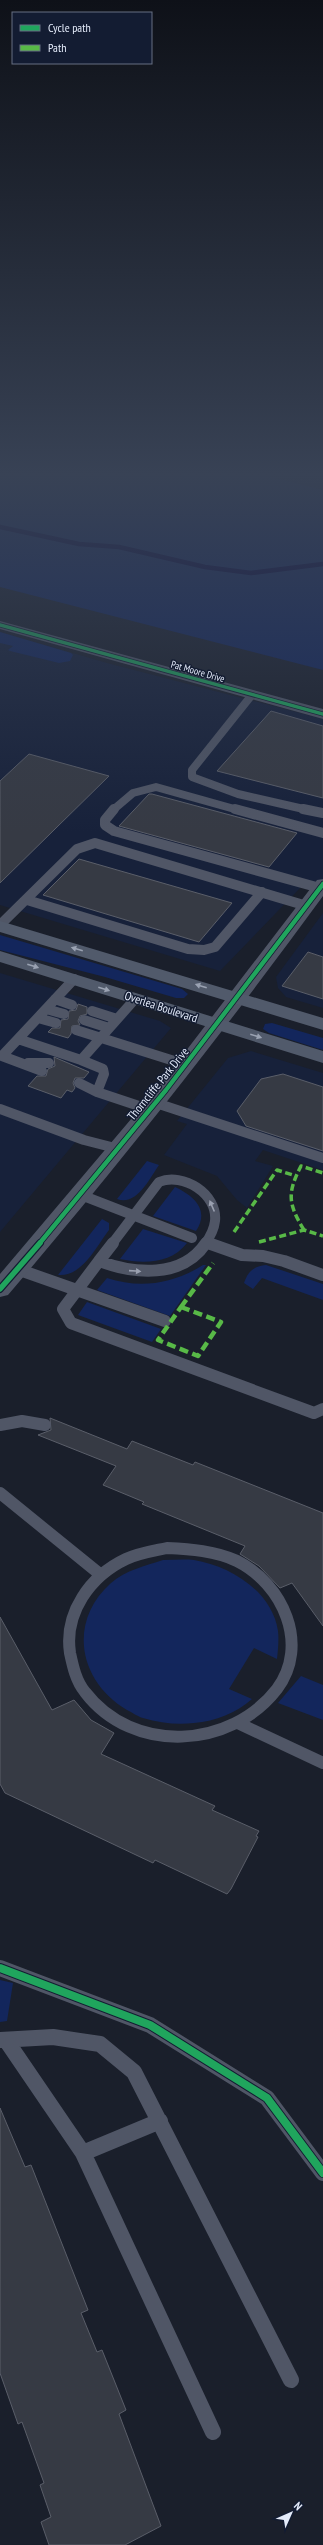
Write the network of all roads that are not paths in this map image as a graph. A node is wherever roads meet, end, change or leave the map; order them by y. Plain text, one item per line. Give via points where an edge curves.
1 (0, 625) edge
2 (251, 696) junction
3 (323, 714) edge
4 (323, 813) edge
5 (323, 833) edge
6 (322, 886) edge
7 (262, 892) junction
8 (27, 900) junction
9 (307, 906) junction
10 (0, 926) edge
11 (0, 956) edge
12 (74, 979) junction
13 (239, 998) junction
14 (55, 999) junction
15 (135, 999) junction
16 (72, 1005) dead end
17 (46, 1009) junction
18 (92, 1011) dead end
19 (64, 1014) dead end
20 (38, 1018) junction
21 (117, 1019) junction
22 (84, 1020) dead end
23 (56, 1023) dead end
24 (323, 1024) edge
25 (218, 1026) junction
26 (109, 1028) junction
27 (76, 1030) dead end
28 (101, 1037) junction
29 (18, 1039) junction
30 (323, 1057) edge
31 (81, 1060) junction
32 (23, 1063) junction
33 (49, 1063) dead end
34 (186, 1065) junction
35 (39, 1074) dead end
36 (93, 1090) junction
37 (154, 1106) junction
38 (0, 1109) edge
39 (118, 1149) junction
40 (323, 1158) edge
41 (81, 1195) junction
42 (134, 1215) junction
43 (192, 1238) dead end
44 (208, 1243) junction
45 (98, 1262) junction
46 (17, 1269) junction
47 (323, 1275) edge
48 (0, 1289) edge
49 (76, 1289) junction
50 (165, 1321) dead end
51 (323, 1409) edge
52 (0, 1425) edge
53 (45, 1425) dead end
54 (0, 1493) edge
55 (101, 1575) junction
56 (240, 1724) junction
57 (323, 1763) edge
58 (0, 1968) edge
59 (3, 2040) edge
60 (160, 2121) junction
61 (83, 2153) junction
62 (323, 2173) edge
63 (290, 2380) dead end
64 (213, 2432) dead end

1 - 2 street, Pat Moore Drive
2 - 3 street, Pat Moore Drive
2 - 4 lane via 192,770 192,777 244,794
5 - 6 lane via 156,787 133,792 112,809 105,820 105,825 114,831
6 - 9 street, Thorncliffe Park Drive
7 - 8 lane via 95,843 77,849
7 - 8 lane via 215,947 204,950 188,949
7 - 9 lane
8 - 10 lane
9 - 13 street, Thorncliffe Park Drive
13 -> 10 main road
11 -> 12 main road, Overlea Boulevard
12 - 14 lane
12 -> 15 main road, Overlea Boulevard
13 - 24 main road
13 - 25 street, Thorncliffe Park Drive
14 - 16 lane
14 - 17 lane
15 - 21 lane
15 - 25 main road, Overlea Boulevard
17 - 19 lane
17 - 20 lane
18 - 21 lane
20 - 23 lane
20 - 29 lane
21 - 26 lane
22 - 26 lane
25 -> 30 main road, Overlea Boulevard
25 - 34 street, Thorncliffe Park Drive
26 - 28 lane
27 - 28 lane
28 - 31 lane
28 - 34 lane
29 - 31 lane
29 - 32 lane via 2,1056
31 - 36 lane via 103,1068 104,1074
32 - 33 lane
32 - 35 lane
34 - 37 street, Thorncliffe Park Drive
36 - 36 lane via 80,1083
36 - 37 lane
37 - 39 street, Thorncliffe Park Drive
37 - 40 lane
38 - 39 lane via 84,1140
39 - 41 street, Thorncliffe Park Drive
41 - 42 lane
41 - 46 street, Thorncliffe Park Drive
42 - 43 lane
44 -> 42 lane via 214,1230 215,1216 212,1207 198,1188 182,1180 169,1177 159,1182
42 - 45 lane
45 -> 44 lane via 122,1270 164,1270 194,1256
44 - 47 lane via 242,1255 284,1261
45 - 49 lane
46 - 48 street, Thorncliffe Park Drive
46 - 49 lane
49 - 50 lane
49 - 51 lane via 63,1309 71,1323 314,1413
52 - 53 lane via 22,1421
54 - 55 lane
55 - 56 lane via 80,1598 69,1626 69,1657 80,1686 102,1711 132,1729 168,1738 205,1736
55 - 56 lane via 131,1557 166,1548 203,1550 238,1562 266,1582 285,1609 293,1641 288,1673 269,1702
56 - 57 lane
58 - 62 lane via 150,2025 267,2098
59 - 60 lane via 54,2037 100,2044 134,2072
59 - 61 lane
60 - 61 lane
60 - 63 lane
61 - 64 lane

